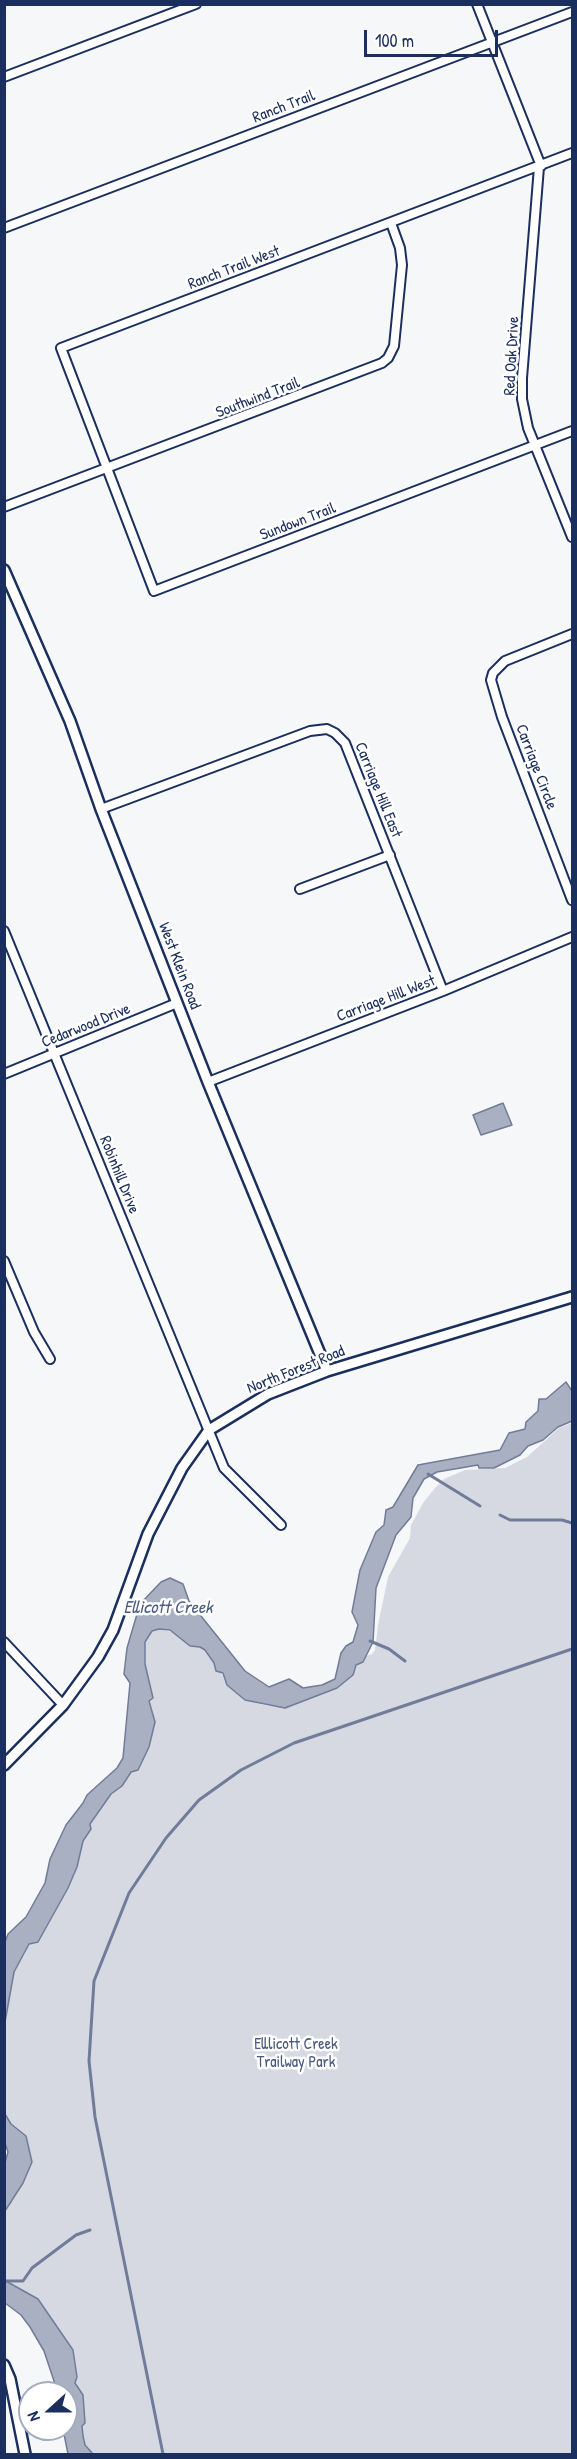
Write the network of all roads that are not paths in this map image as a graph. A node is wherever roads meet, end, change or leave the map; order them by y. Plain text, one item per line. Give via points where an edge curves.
1 (196, 4) edge
2 (477, 4) edge
3 (573, 12) edge
4 (492, 42) junction
5 (4, 77) edge
6 (573, 153) edge
7 (540, 166) junction
8 (390, 223) junction
9 (4, 228) edge
10 (573, 431) edge
11 (535, 446) junction
12 (107, 469) junction
13 (4, 507) edge
14 (573, 537) edge
15 (4, 570) edge
16 (573, 634) edge
17 (101, 809) junction
18 (390, 855) junction
19 (300, 889) dead end
20 (573, 900) edge
21 (4, 931) edge
22 (573, 937) edge
23 (443, 992) junction
24 (177, 1003) junction
25 (55, 1053) junction
26 (4, 1074) edge
27 (208, 1082) junction
28 (4, 1261) edge
29 (573, 1297) edge
30 (50, 1359) dead end
31 (327, 1371) junction
32 (209, 1430) junction
33 (281, 1525) dead end
34 (4, 1642) edge
35 (63, 1705) junction
36 (4, 1765) edge
37 (4, 2366) edge
38 (7, 2380) edge
39 (25, 2454) edge

1 - 5 street
2 - 4 street, Red Oak Drive
3 - 4 street, Ranch Trail
4 - 7 street, Red Oak Drive
4 - 9 street, Ranch Trail
6 - 7 street, Ranch Trail West
7 - 8 street, Ranch Trail West
7 - 11 street, Red Oak Drive via 522,378 524,413
8 - 12 street, Southwind Trail via 402,265 394,346 388,358 373,369
8 - 12 street, Ranch Trail West via 61,348
10 - 11 street, Sundown Trail
11 - 12 street, Sundown Trail via 154,591
11 - 14 street, Red Oak Drive
12 - 13 street, Southwind Trail
15 - 17 street, West Klein Road via 69,721
16 - 20 street, Carriage Circle via 505,661 493,673 491,686
17 - 18 street, Carriage Hill East via 310,731 327,729 345,743
17 - 24 street, West Klein Road
18 - 19 street
18 - 23 street, Carriage Hill East
21 - 25 street, Robinhill Drive
22 - 23 street, Carriage Hill West
23 - 27 street, Carriage Hill West
24 - 25 street, Cedarwood Drive
24 - 27 street, West Klein Road
25 - 26 street, Cedarwood Drive
25 - 32 street, Robinhill Drive
27 - 31 street, West Klein Road
28 - 30 street via 34,1332
29 - 31 street, North Forest Road
31 - 32 street, North Forest Road via 268,1394
32 - 33 street, Robinhill Drive via 224,1468
32 - 35 street, North Forest Road via 182,1468 148,1534 113,1630
34 - 35 street
35 - 36 street, North Forest Road
37 - 38 street
38 - 39 street

